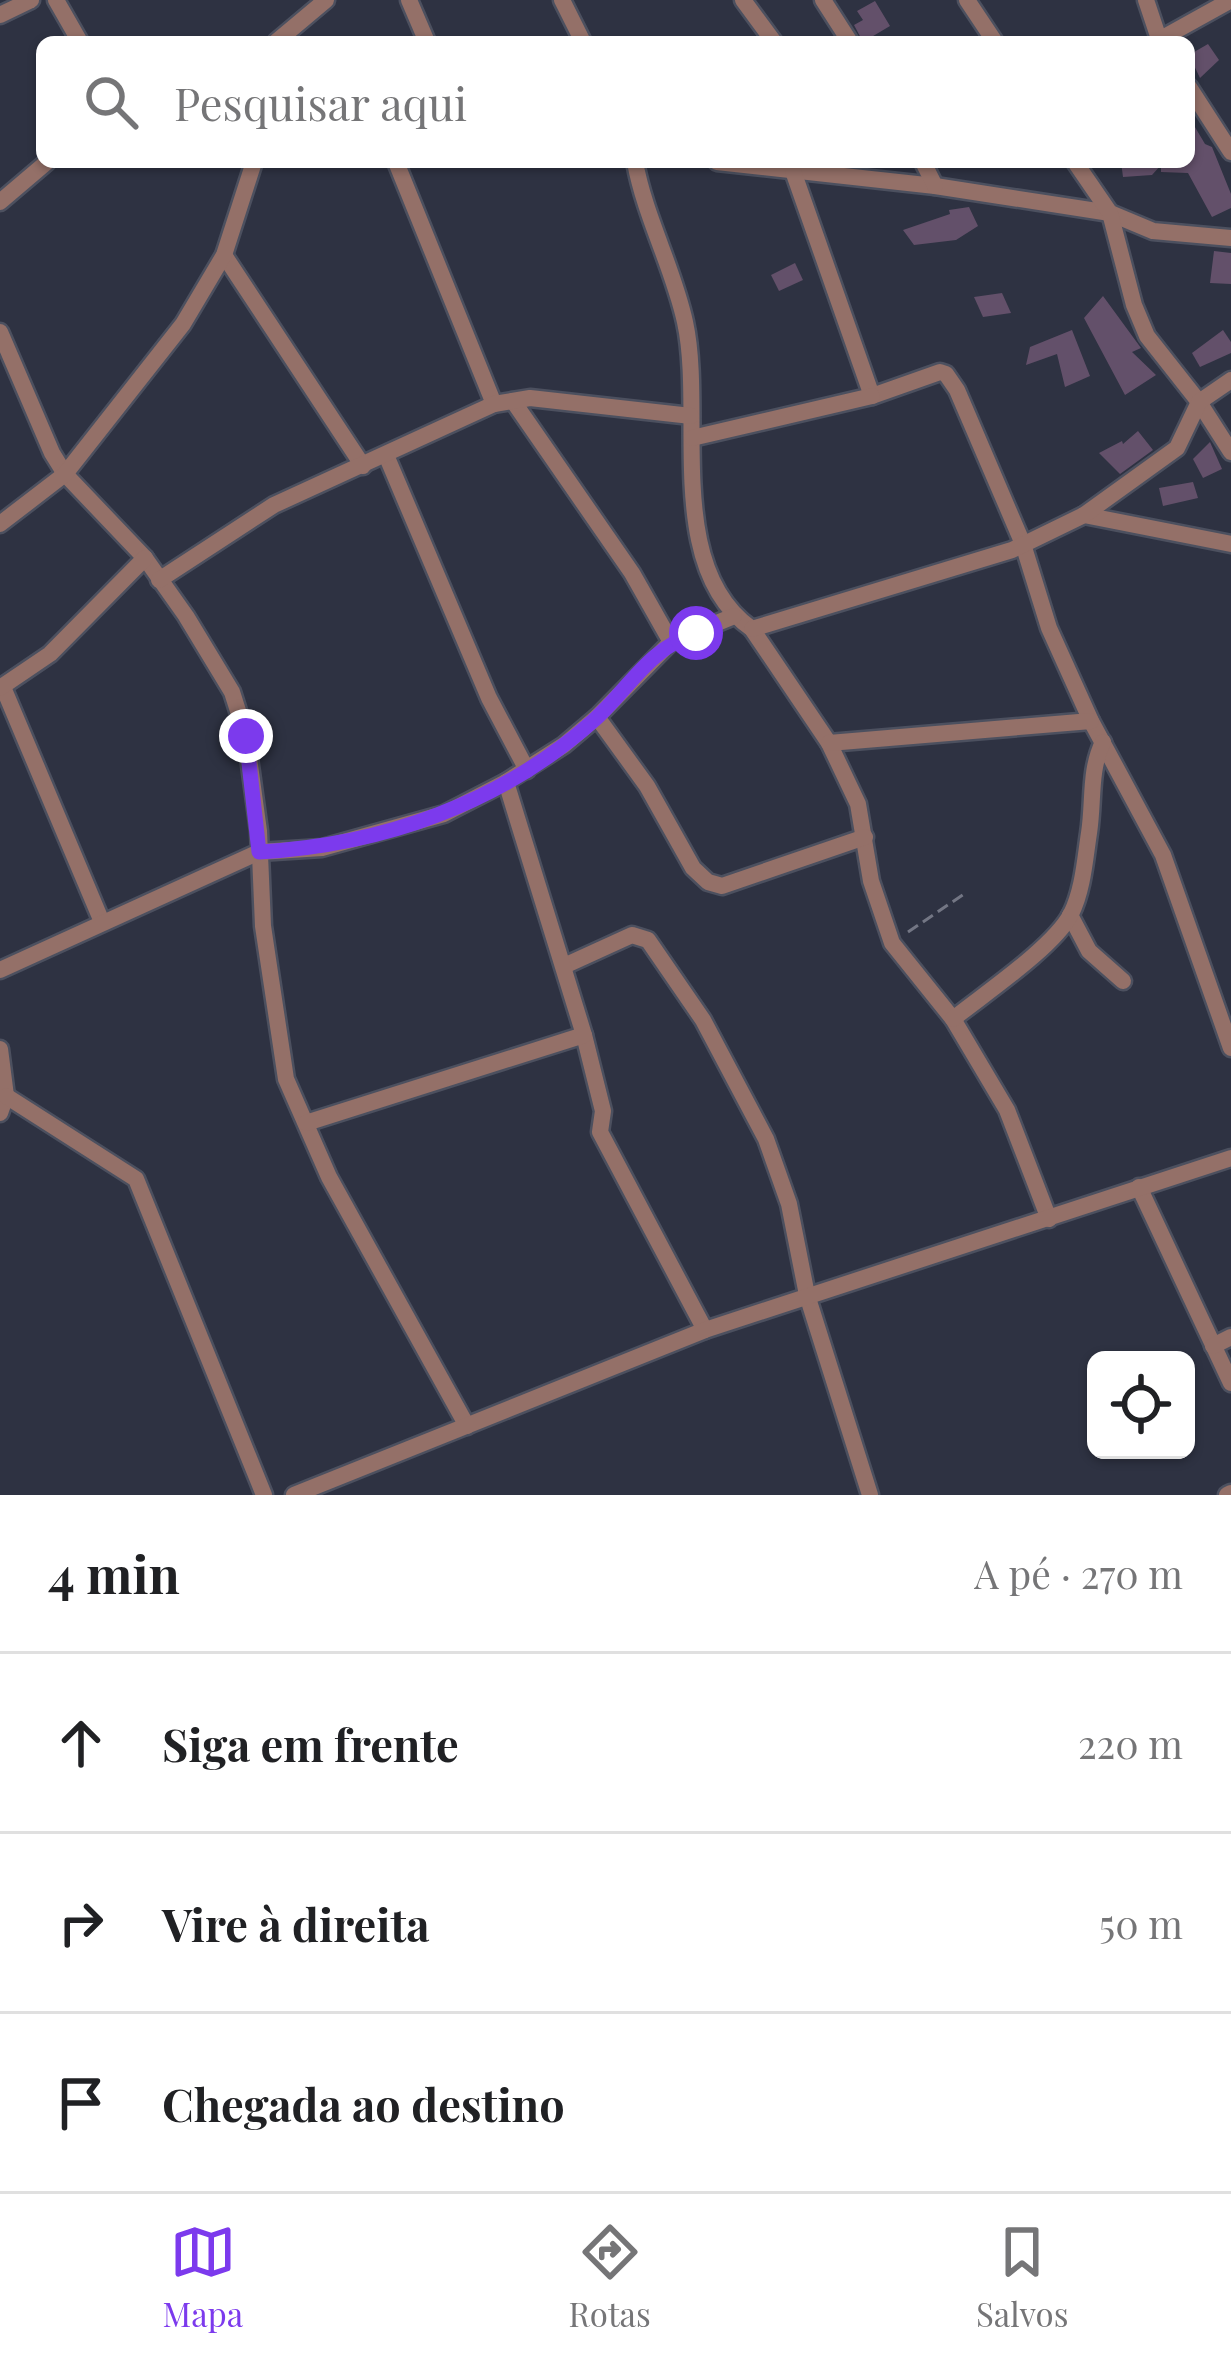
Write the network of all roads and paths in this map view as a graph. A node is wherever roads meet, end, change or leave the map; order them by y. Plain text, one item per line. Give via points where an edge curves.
1 (31, 0) edge
2 (56, 0) edge
3 (326, 0) edge
4 (409, 0) edge
5 (562, 0) edge
6 (743, 0) edge
7 (824, 0) edge
8 (967, 0) edge
9 (1147, 0) edge
10 (1231, 0) edge
11 (0, 15) edge
12 (77, 36) edge
13 (283, 36) edge
14 (425, 36) edge
15 (580, 36) edge
16 (770, 36) edge
17 (846, 36) edge
18 (991, 36) edge
19 (1158, 36) edge
20 (1169, 36) edge
21 (1195, 96) edge
22 (1231, 152) edge
23 (39, 168) edge
24 (252, 168) edge
25 (398, 168) edge
26 (635, 168) edge
27 (768, 168) edge
28 (926, 168) edge
29 (1080, 168) edge
30 (846, 170) edge
31 (793, 171) junction
32 (935, 186) junction
33 (0, 202) edge
34 (1110, 213) junction
35 (1231, 238) edge
36 (224, 255) junction
37 (2, 340) edge
38 (1231, 380) edge
39 (872, 396) junction
40 (513, 401) junction
41 (1199, 402) junction
42 (494, 404) junction
43 (692, 416) junction
44 (692, 437) junction
45 (1231, 452) edge
46 (386, 455) junction
47 (363, 466) junction
48 (65, 474) junction
49 (1084, 515) junction
50 (0, 524) edge
51 (1023, 544) junction
52 (1231, 544) edge
53 (145, 558) junction
54 (159, 580) junction
55 (734, 616) junction
56 (752, 629) junction
57 (670, 642) junction
58 (1, 688) edge
59 (597, 717) junction
60 (1091, 721) junction
61 (1102, 742) junction
62 (829, 743) junction
63 (527, 770) junction
64 (506, 782) junction
65 (865, 837) junction
66 (259, 852) junction
67 (967, 892) dead end
68 (1070, 915) junction
69 (102, 922) junction
70 (892, 943) junction
71 (564, 966) junction
72 (0, 970) edge
73 (1124, 981) dead end
74 (953, 1019) junction
75 (584, 1035) junction
76 (1231, 1048) edge
77 (0, 1049) edge
78 (3, 1105) edge
79 (306, 1123) junction
80 (1231, 1158) edge
81 (1139, 1187) junction
82 (1049, 1219) junction
83 (806, 1295) junction
84 (705, 1330) junction
85 (1231, 1337) edge
86 (1213, 1346) junction
87 (1231, 1383) edge
88 (467, 1426) junction
89 (303, 1494) edge
90 (264, 1495) edge
91 (870, 1495) edge

1 - 11 street
2 - 12 street
3 - 13 street
4 - 14 street
5 - 15 street
6 - 16 street
7 - 17 street
8 - 18 street
9 - 19 street
10 - 20 street
21 - 22 street
23 - 33 street
24 - 36 street
25 - 42 street
26 - 43 street via 685,322
27 - 31 street
28 - 32 street
29 - 34 street
30 - 31 street
30 - 32 street
31 - 39 street
32 - 34 street
34 - 35 street via 1153,231
34 - 41 street via 1139,320
36 - 47 street
36 - 48 street via 183,324
37 - 48 street
38 - 41 street
39 - 44 street
39 - 51 street via 946,374
40 - 42 street
40 - 43 street
40 - 57 street
41 - 45 street
41 - 49 street via 1177,448
42 - 46 street
43 - 44 street
44 - 55 street via 698,538
46 - 47 street
46 - 63 street
47 - 54 street via 274,505
48 - 50 street
48 - 53 street
49 - 51 street
49 - 52 street
51 - 56 street
51 - 60 street
53 - 54 street
53 - 58 street via 50,654
54 - 66 street via 232,692 246,736
55 - 56 street
55 - 57 street
56 - 62 street
57 - 59 street
58 - 69 street
59 - 63 street
59 - 65 street via 708,882 722,886
60 - 61 street
60 - 62 street
61 - 68 street
61 - 76 street via 1163,854
62 - 65 street
63 - 64 street
64 - 66 street via 402,828 322,848
64 - 71 street
65 - 70 street
66 - 69 street
66 - 79 street via 273,1005 286,1079
67 - 70 path
68 - 73 street via 1089,951
68 - 74 street
69 - 72 street
70 - 74 street
71 - 75 street
71 - 83 street via 632,935 648,940 703,1020 766,1138
74 - 82 street via 1007,1110
75 - 79 street
75 - 84 street via 604,1111 600,1132
77 - 78 street
78 - 90 street via 136,1179
79 - 88 street
80 - 81 street
81 - 82 street
81 - 86 street
82 - 83 street
83 - 84 street
83 - 91 street
84 - 88 street
85 - 86 street
86 - 87 street
88 - 89 street

